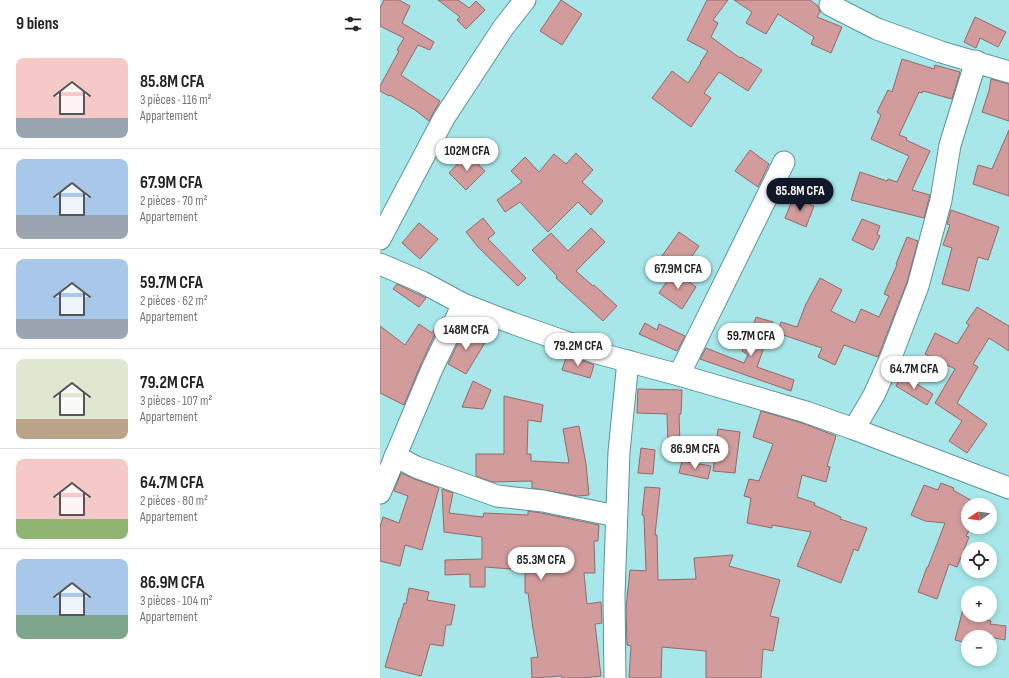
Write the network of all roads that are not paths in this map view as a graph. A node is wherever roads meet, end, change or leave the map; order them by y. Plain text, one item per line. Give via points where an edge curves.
1 (525, 0) edge
2 (830, 5) dead end
3 (976, 61) junction
4 (1009, 72) edge
5 (784, 162) dead end
6 (380, 239) edge
7 (380, 264) edge
8 (463, 304) junction
9 (628, 361) junction
10 (679, 375) junction
11 (854, 428) junction
12 (394, 456) junction
13 (1009, 488) edge
14 (380, 493) edge
15 (616, 516) junction
16 (615, 678) edge

1 - 6 street via 503,28 444,118
2 - 3 street via 877,29 941,52
3 - 4 street
3 - 11 street via 950,145 941,200 918,286 874,395
5 - 10 street
7 - 8 street via 422,282
8 - 9 street via 597,353
8 - 12 street
9 - 10 street
9 - 15 street
10 - 11 street
11 - 13 street
12 - 14 street
12 - 15 street via 416,467 498,496 543,501
15 - 16 street

